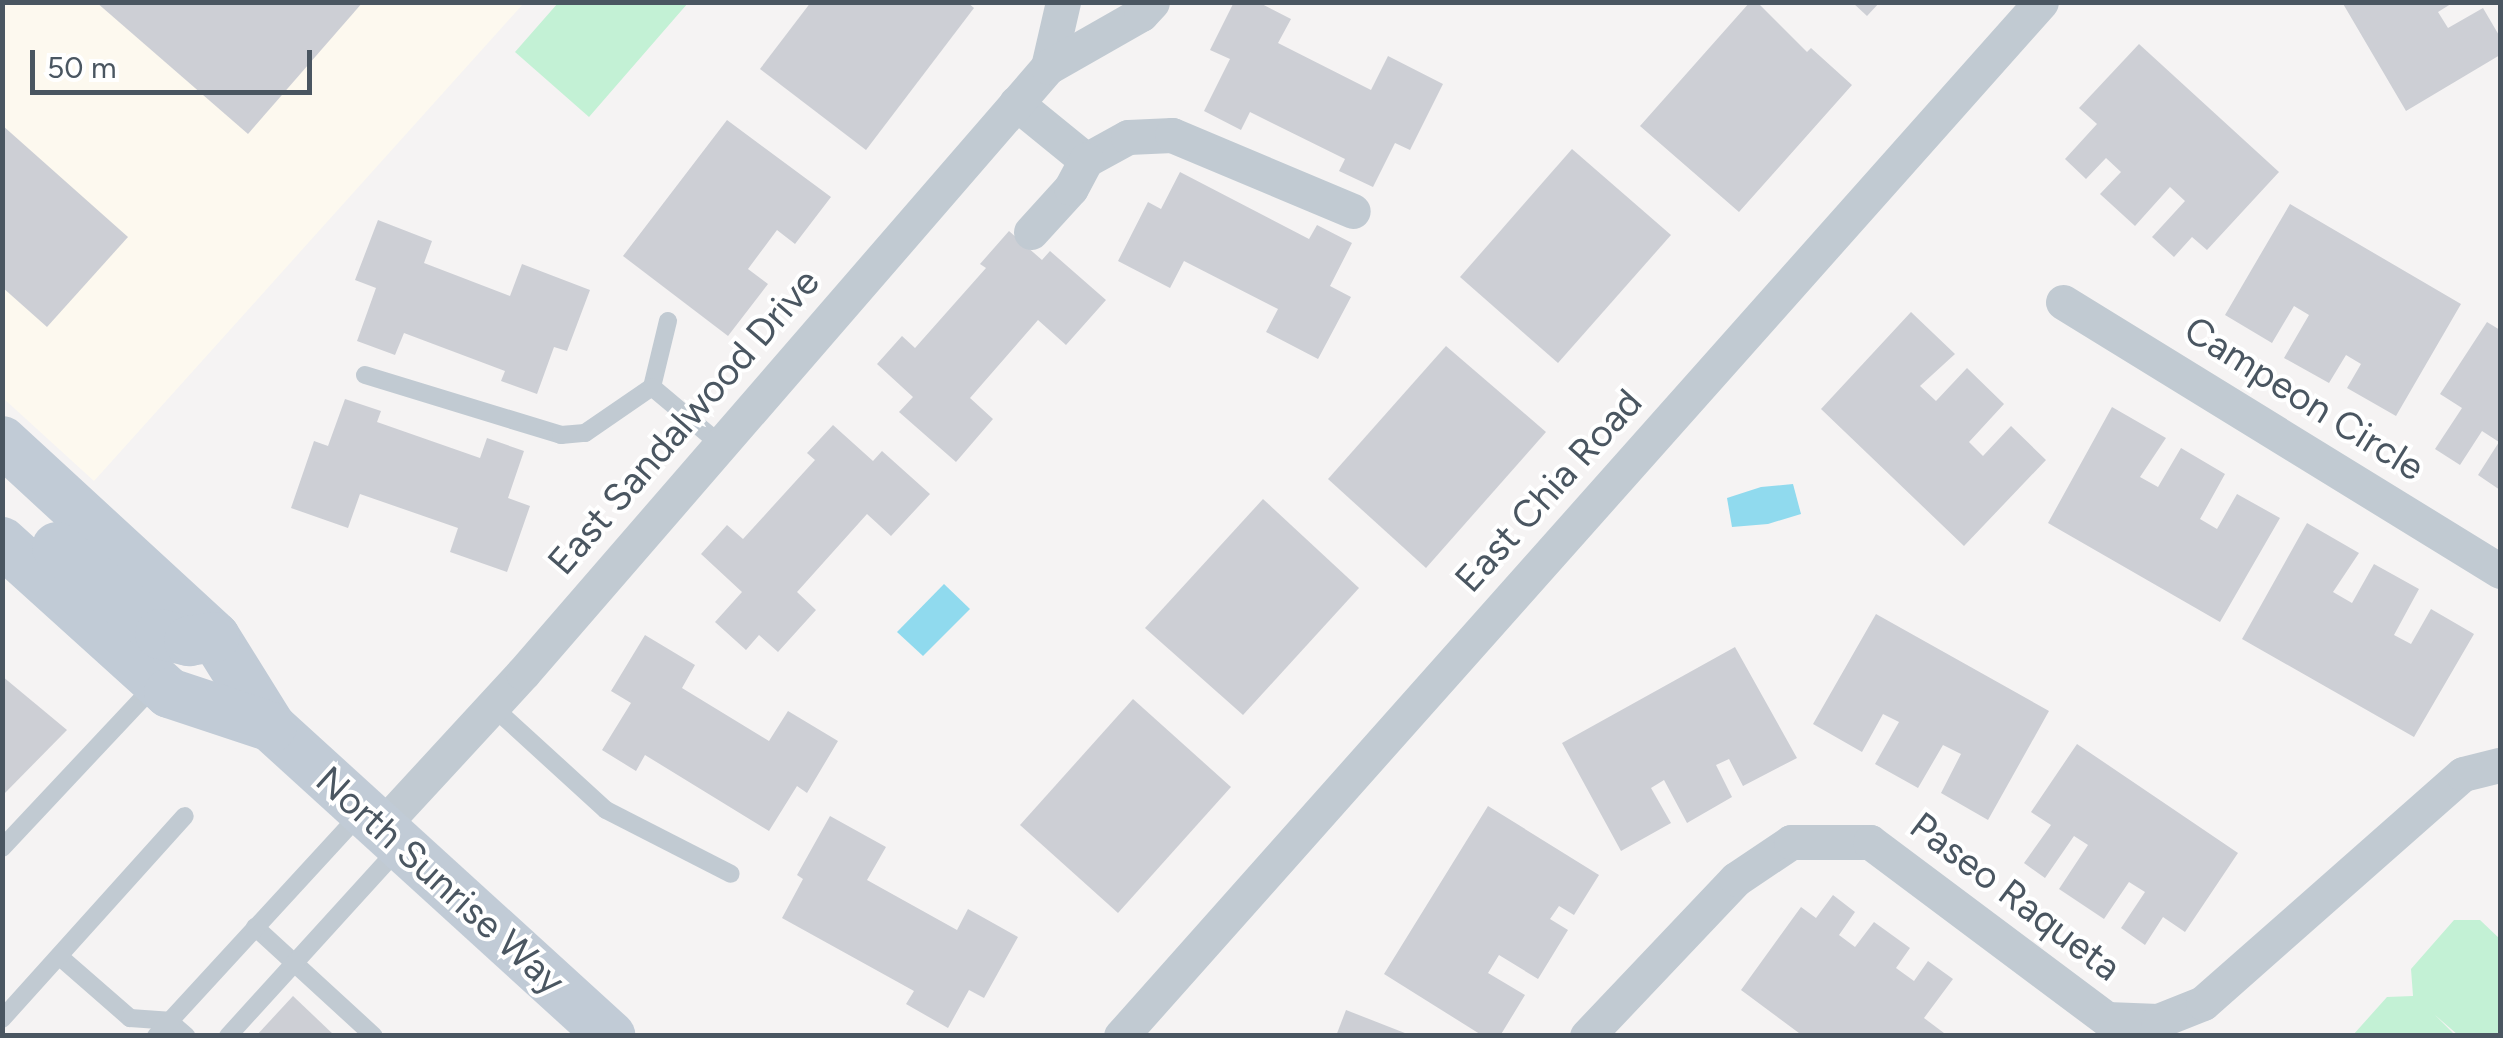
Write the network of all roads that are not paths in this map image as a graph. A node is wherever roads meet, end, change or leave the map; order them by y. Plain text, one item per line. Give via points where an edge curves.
1 (1063, 2) edge
2 (1152, 2) edge
3 (2041, 2) edge
4 (1048, 68) junction
5 (1016, 103) junction
6 (1086, 160) junction
7 (1352, 211) dead end
8 (1031, 232) dead end
9 (2063, 302) dead end
10 (668, 321) dead end
11 (366, 375) dead end
12 (652, 387) junction
13 (2, 441) edge
14 (721, 444) junction
15 (2, 510) edge
16 (2, 542) edge
17 (2500, 571) edge
18 (214, 637) junction
19 (158, 682) junction
20 (492, 706) junction
21 (271, 727) junction
22 (2500, 765) edge
23 (185, 816) dead end
24 (381, 828) junction
25 (2, 848) edge
26 (732, 874) dead end
27 (255, 927) junction
28 (60, 957) junction
29 (295, 962) junction
30 (2, 1018) edge
31 (163, 1028) edge
32 (186, 1036) edge
33 (228, 1036) edge
34 (374, 1036) edge
35 (610, 1036) edge
36 (1121, 1036) edge
37 (1586, 1036) edge

1 - 4 street, East Sandalwood Drive
2 - 4 street, East Sandalwood Drive
3 - 36 street, East Chia Road
4 - 5 street, East Sandalwood Drive
5 - 6 street
5 - 14 street, East Sandalwood Drive
6 - 7 street via 1128,136 1172,136
6 - 8 street via 1071,188
9 - 17 street, Campeon Circle
10 - 12 lane
11 - 12 lane via 560,435 585,432
12 - 14 lane
13 - 18 main road, North Sunrise Way
14 - 20 street, East Sandalwood Drive
15 - 18 main road via 31,525 160,634 189,641
16 - 19 main road, North Sunrise Way
18 - 21 main road, North Sunrise Way
19 - 21 main road, North Sunrise Way via 169,692
19 - 25 lane
20 - 24 street, East Sandalwood Drive
20 - 26 lane via 606,810
21 - 24 main road, North Sunrise Way
22 - 37 street, Paseo Raqueta via 2464,774 2204,1003 2158,1022 2106,1019 1870,842 1791,842 1736,879
23 - 28 lane
24 - 27 lane
24 - 29 lane
24 - 35 main road, North Sunrise Way
27 - 29 lane
27 - 31 lane
28 - 30 lane
28 - 31 lane via 130,1018
29 - 33 lane
29 - 34 lane
31 - 32 lane

